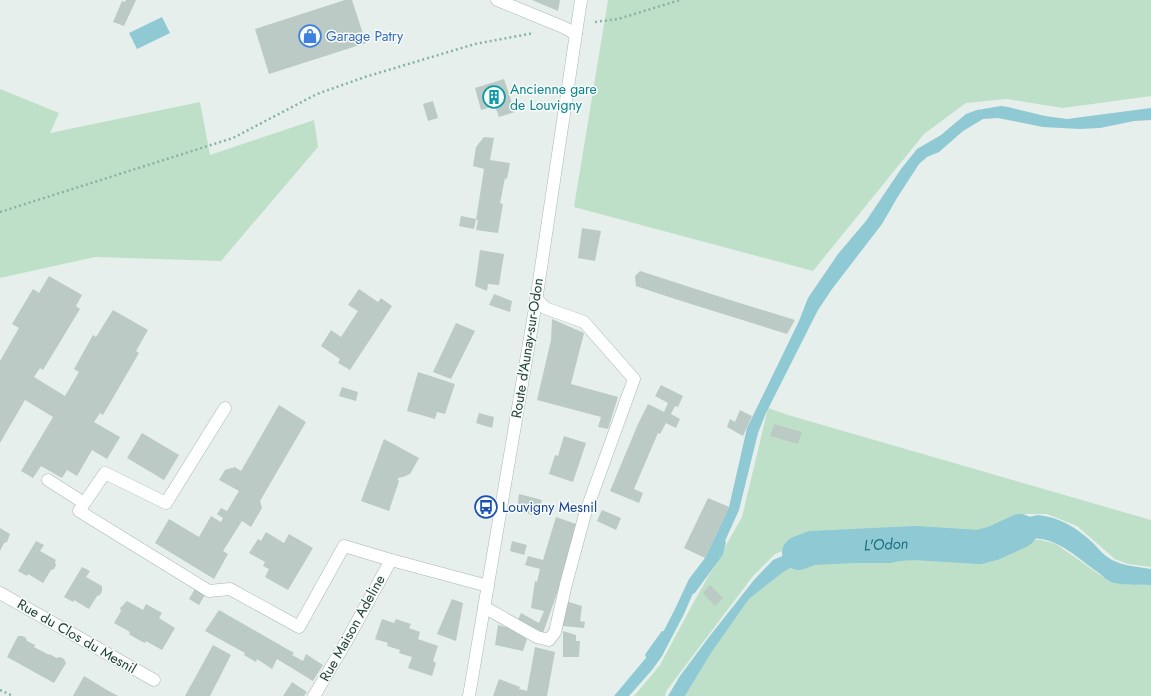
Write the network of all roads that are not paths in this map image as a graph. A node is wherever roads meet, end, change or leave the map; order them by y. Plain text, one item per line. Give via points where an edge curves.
1 (497, 0) edge
2 (581, 0) edge
3 (576, 34) junction
4 (536, 298) junction
5 (225, 408) dead end
6 (48, 480) dead end
7 (84, 503) junction
8 (391, 560) junction
9 (488, 586) junction
10 (0, 593) edge
11 (484, 607) junction
12 (154, 680) dead end
13 (314, 696) edge
14 (469, 696) edge

1 - 3 street
2 - 3 street, Route d'Aunay-sur-Odon
3 - 4 street, Route d'Aunay-sur-Odon
4 - 9 street, Route d'Aunay-sur-Odon
4 - 11 street via 545,308 584,322 634,379 585,514 555,632 549,640 537,637
5 - 7 street via 166,503 104,473
6 - 7 street
7 - 8 street, Rue Maison Adeline via 79,511 208,591 230,589 299,626 344,546
8 - 9 street, Rue Maison Adeline
8 - 13 street, Rue Maison Adeline
9 - 11 street, Route d'Aunay-sur-Odon
10 - 12 street, Rue du Clos du Mesnil
11 - 14 street, Route d'Aunay-sur-Odon

